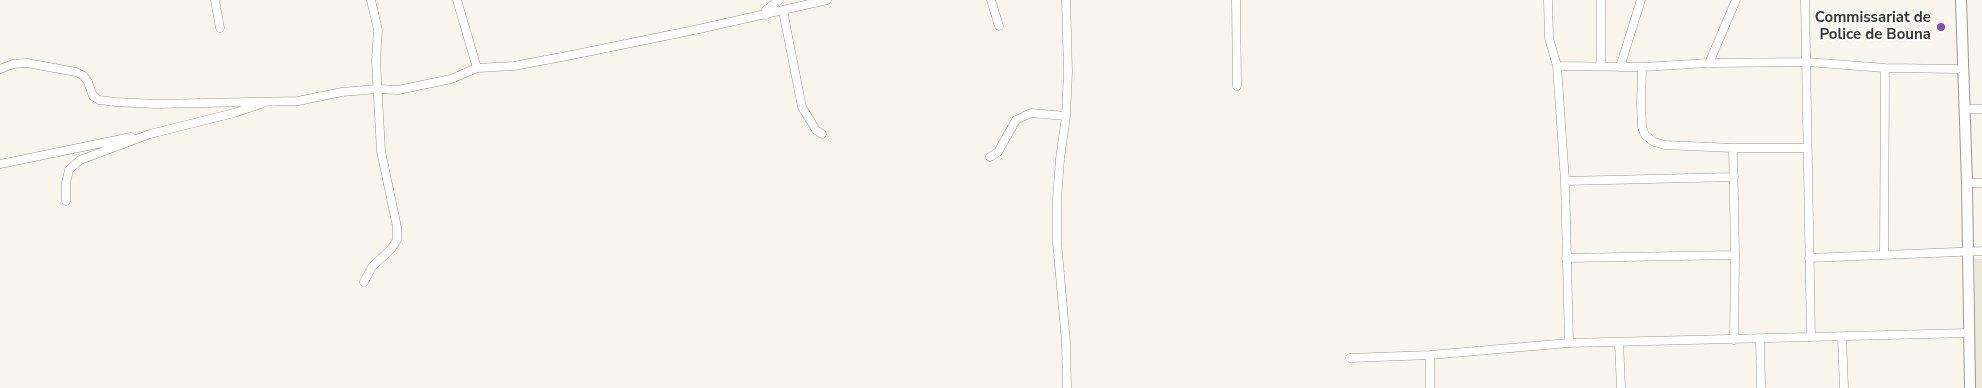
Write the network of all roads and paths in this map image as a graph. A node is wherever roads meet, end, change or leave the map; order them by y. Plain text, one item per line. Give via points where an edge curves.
1 (215, 0) edge
2 (371, 0) edge
3 (457, 0) edge
4 (778, 0) edge
5 (827, 0) edge
6 (991, 0) edge
7 (1066, 0) edge
8 (1236, 0) edge
9 (1548, 0) edge
10 (1601, 0) edge
11 (1641, 0) edge
12 (1736, 0) edge
13 (1805, 0) edge
14 (1961, 0) edge
15 (782, 11) junction
16 (766, 15) junction
17 (999, 26) dead end
18 (220, 28) dead end
19 (1807, 62) junction
20 (1709, 63) junction
21 (1557, 66) junction
22 (1601, 66) junction
23 (1620, 67) junction
24 (1642, 67) junction
25 (477, 68) junction
26 (1885, 68) junction
27 (0, 69) edge
28 (1963, 69) junction
29 (1238, 86) dead end
30 (377, 89) junction
31 (268, 102) junction
32 (1965, 109) junction
33 (1982, 109) edge
34 (1066, 116) junction
35 (150, 134) junction
36 (822, 134) dead end
37 (1733, 148) junction
38 (1807, 148) junction
39 (990, 157) dead end
40 (0, 164) edge
41 (1734, 177) junction
42 (1565, 181) junction
43 (1982, 183) edge
44 (1967, 184) junction
45 (66, 201) dead end
46 (1968, 251) junction
47 (1982, 251) edge
48 (1884, 254) junction
49 (1735, 255) junction
50 (1566, 258) junction
51 (1809, 258) junction
52 (364, 282) dead end
53 (1968, 333) junction
54 (1842, 336) junction
55 (1811, 337) junction
56 (1760, 339) junction
57 (1734, 340) junction
58 (1619, 342) junction
59 (1568, 343) junction
60 (1430, 355) junction
61 (1350, 358) dead end
62 (1067, 388) edge
63 (1430, 388) edge
64 (1621, 388) edge
65 (1761, 388) edge
66 (1844, 388) edge
67 (1970, 388) edge

1 - 18 street
2 - 30 street via 378,30
3 - 25 street
4 - 16 street via 766,10
5 - 15 street
6 - 17 street
7 - 34 street
8 - 29 street
9 - 21 street via 1549,38
10 - 22 street
11 - 23 street
12 - 20 street
13 - 19 street
14 - 28 main road
15 - 16 street
15 - 36 street via 802,107
16 - 25 street via 514,66
19 - 20 street
19 - 26 street
19 - 38 street
20 - 24 street
21 - 22 street
21 - 42 street
22 - 23 street
23 - 24 street
24 - 37 street via 1642,119 1647,138 1665,145
25 - 30 street via 430,84 398,90
26 - 28 street
26 - 48 street
27 - 31 street via 27,63 76,72 84,76 93,96 99,100 155,104
28 - 32 main road
30 - 31 street
30 - 52 street via 381,151 397,240 372,267
31 - 35 street
32 - 33 street
32 - 44 main road
34 - 39 street via 1031,113 1016,120 998,152
34 - 62 street via 1057,191 1057,242
35 - 40 street
35 - 45 street via 80,160 69,170
37 - 38 street
37 - 41 street
38 - 51 street
41 - 42 street
41 - 49 street
42 - 50 street
43 - 44 street
44 - 46 main road
46 - 47 street
46 - 48 street
46 - 53 main road
48 - 51 street
49 - 50 street
49 - 57 street
50 - 59 street
51 - 55 street
53 - 54 street
53 - 67 main road
54 - 55 street
54 - 66 street
55 - 56 street
56 - 57 street
56 - 65 street
57 - 58 street
58 - 59 street
58 - 64 street
59 - 60 street
60 - 61 street
60 - 63 street

